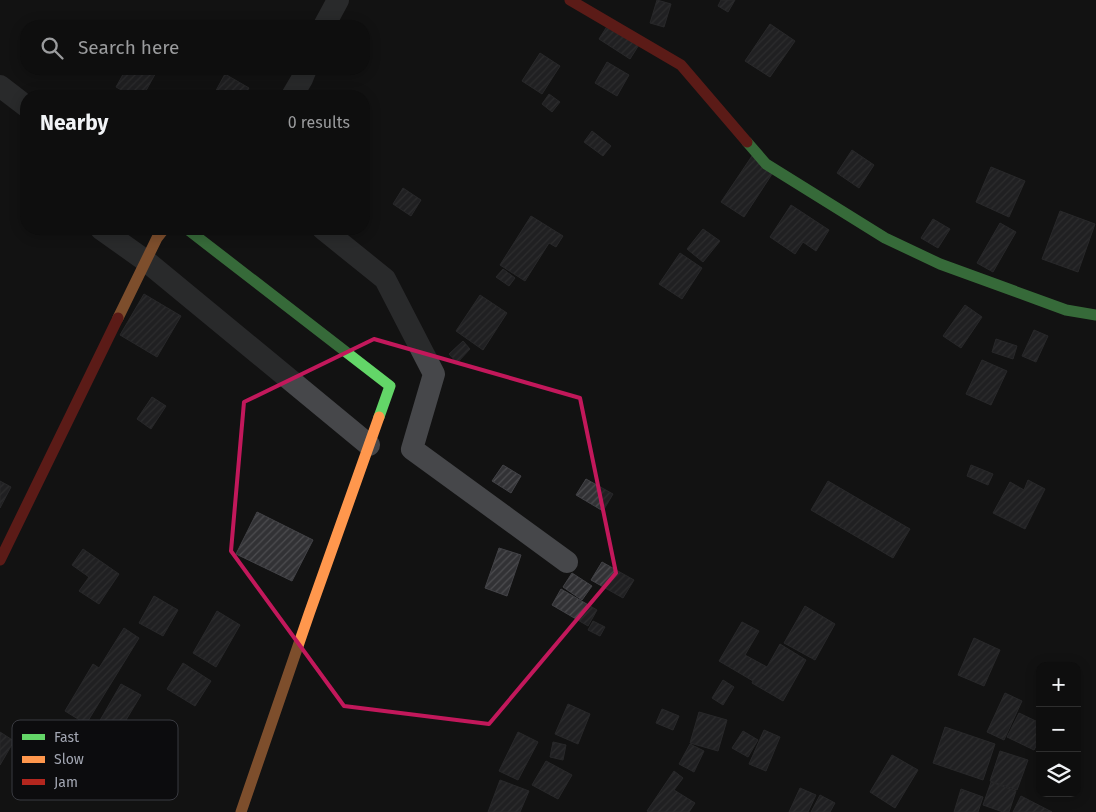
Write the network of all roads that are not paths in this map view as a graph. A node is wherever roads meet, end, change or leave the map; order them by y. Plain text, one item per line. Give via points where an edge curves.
1 (338, 0) edge
2 (570, 0) edge
3 (327, 20) edge
4 (304, 75) edge
5 (0, 86) edge
6 (296, 90) edge
7 (20, 101) edge
8 (109, 235) edge
9 (159, 235) edge
10 (195, 235) edge
11 (330, 235) edge
12 (146, 261) junction
13 (1096, 315) edge
14 (369, 445) junction
15 (0, 560) edge
16 (567, 562) dead end
17 (241, 812) edge

1 - 3 street
2 - 13 street via 681,65 766,164 884,238 949,268 1066,310
4 - 6 street
5 - 7 street
8 - 12 street
9 - 12 street
10 - 14 street via 390,386
11 - 16 street via 385,279 434,374 412,449
12 - 14 street
12 - 15 street
14 - 17 street

